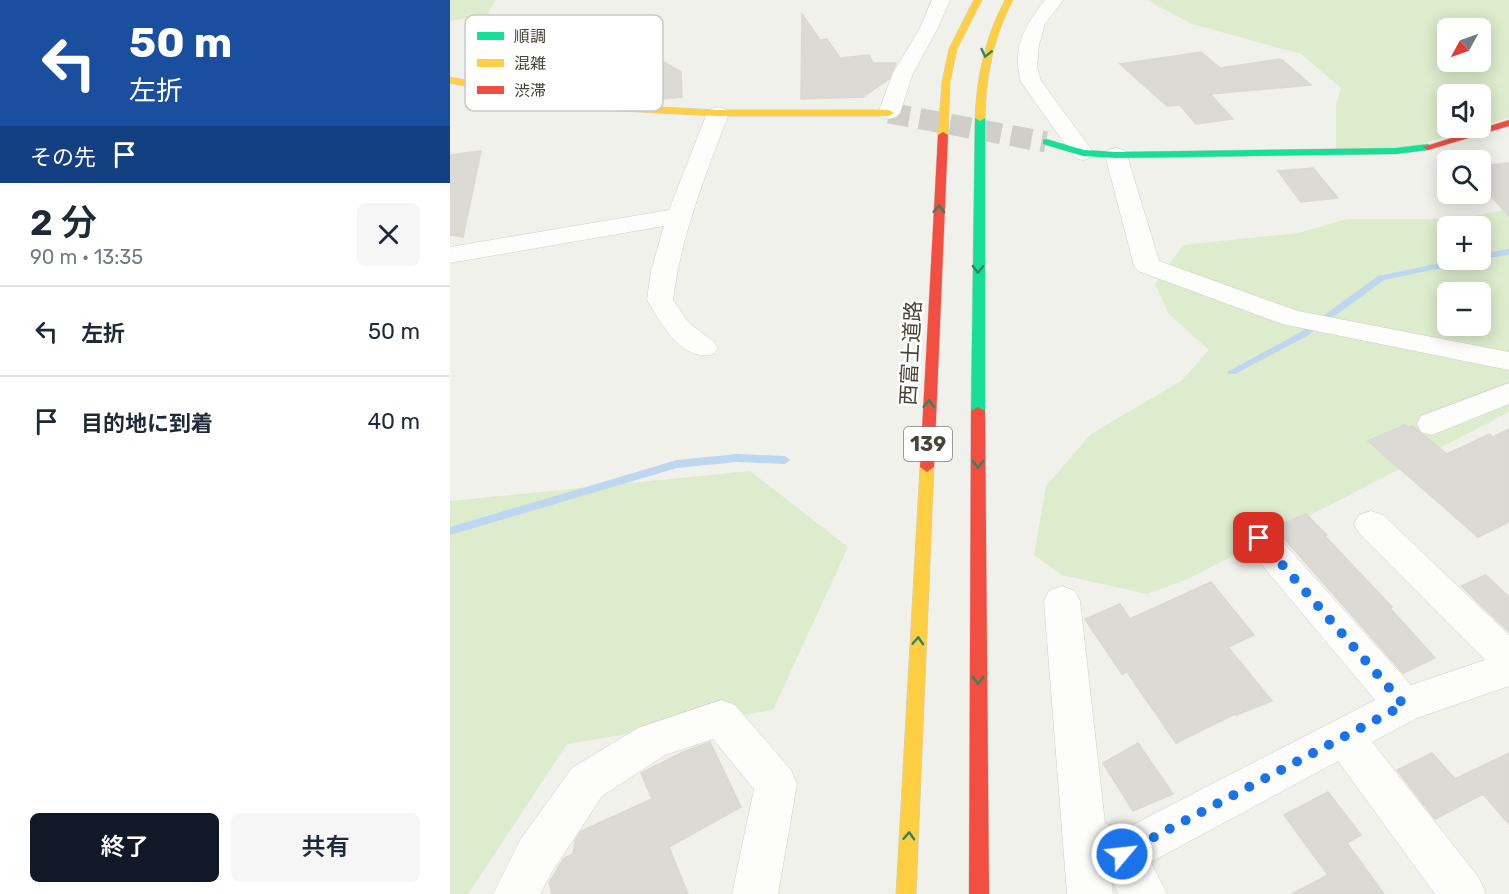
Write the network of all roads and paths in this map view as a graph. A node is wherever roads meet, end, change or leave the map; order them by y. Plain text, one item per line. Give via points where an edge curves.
1 (941, 0) edge
2 (978, 0) edge
3 (1009, 0) edge
4 (1054, 0) edge
5 (450, 80) edge
6 (465, 83) edge
7 (663, 110) edge
8 (718, 113) junction
9 (889, 113) joint
10 (1509, 123) edge
11 (1046, 142) tunnel mouth
12 (1083, 153) junction
13 (1116, 155) junction
14 (679, 216) junction
15 (450, 255) edge
16 (704, 348) dead end
17 (1509, 361) edge
18 (1509, 393) edge
19 (1432, 424) dead end
20 (1371, 524) dead end
21 (1259, 538) dead end
22 (1062, 601) dead end
23 (1509, 659) edge
24 (1509, 669) edge
25 (1404, 705) junction
26 (1344, 737) junction
27 (1104, 845) junction
28 (516, 894) edge
29 (755, 894) edge
30 (906, 894) edge
31 (979, 894) edge
32 (1090, 894) edge
33 (1144, 894) edge
34 (1463, 894) edge

1 - 9 street via 903,73
30 -> 2 main road, 西富士道路 / 139 via 946,82 953,49
3 -> 31 main road, 139 via 993,28 981,82
4 - 12 street via 1036,23 1027,67 1031,82
5 - 6 main road
7 - 8 main road
8 - 9 main road
8 - 14 street
10 - 13 main road via 1423,148 1396,151
11 - 12 main road
12 - 13 main road
13 - 17 street via 1147,266 1292,318
14 - 15 street
14 - 16 street via 660,300 679,329
18 - 19 street
20 - 23 street
21 - 25 street
22 - 27 street
24 - 25 street
25 - 26 street
26 - 27 street
26 - 34 street
27 - 32 street
27 - 33 street
28 - 29 street via 536,856 587,782 652,741 721,718 776,784

